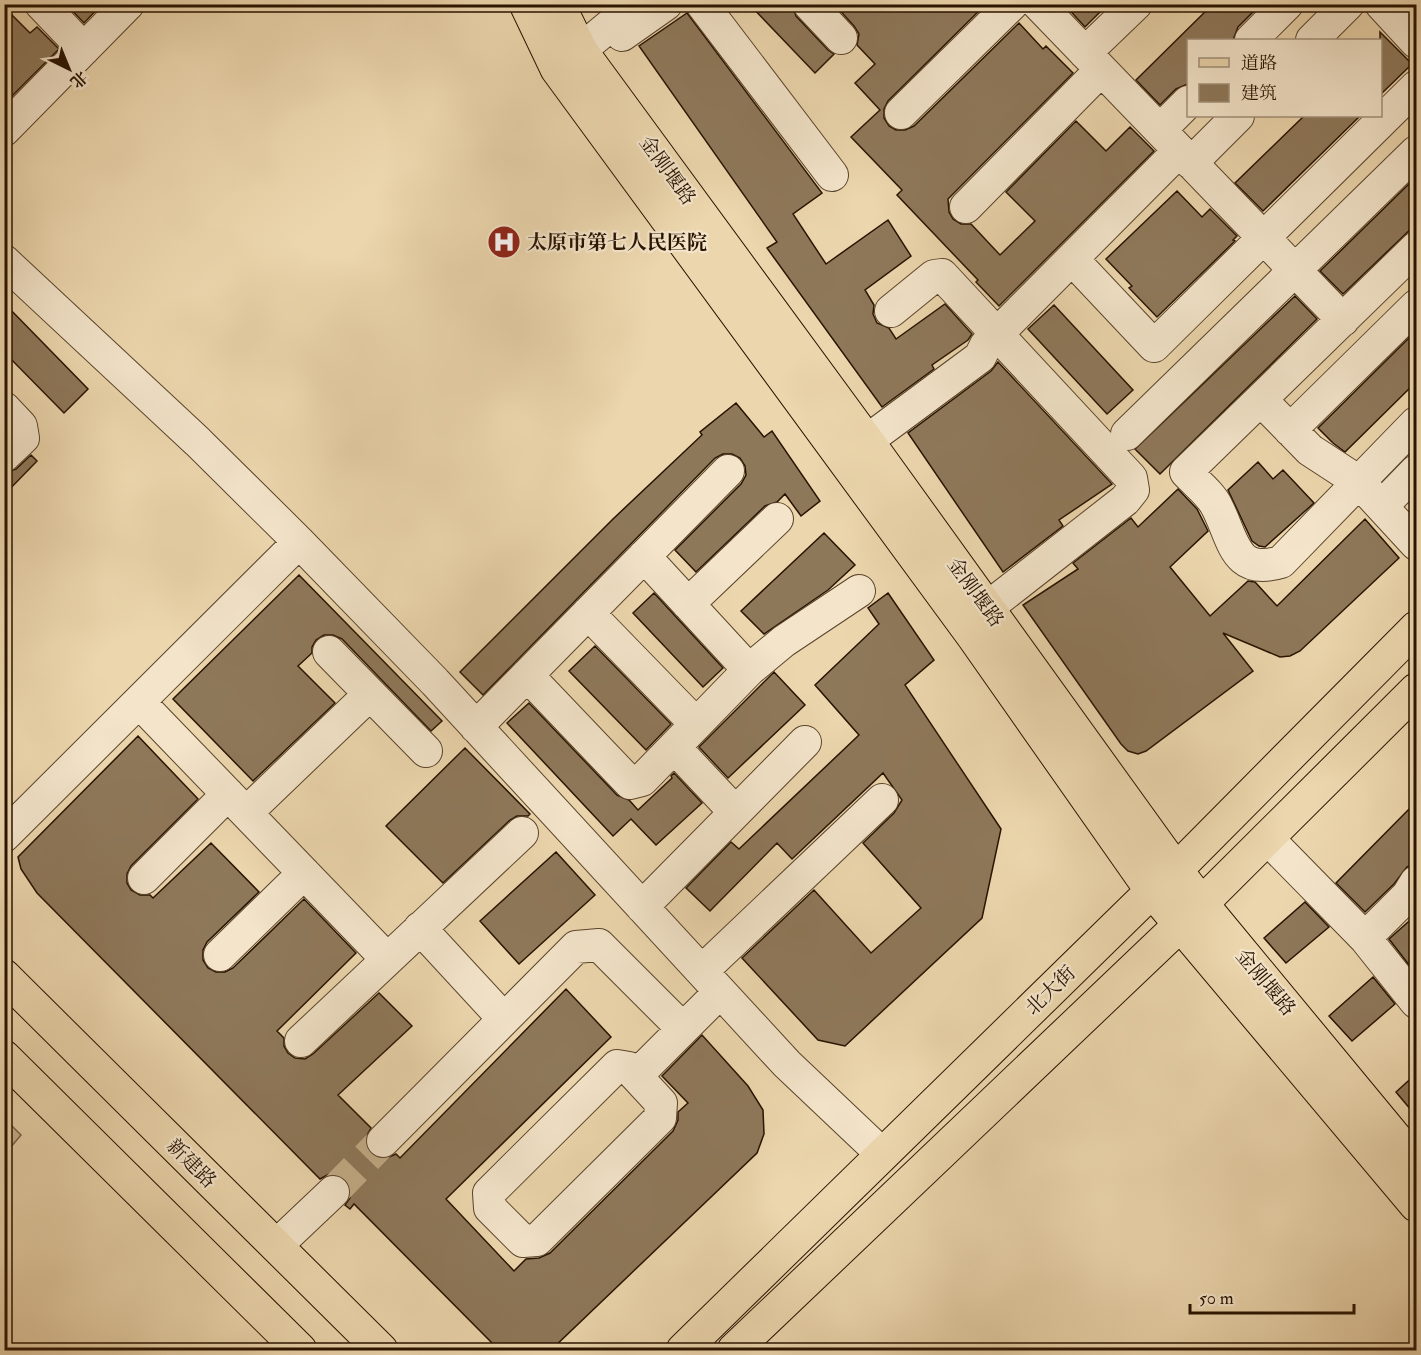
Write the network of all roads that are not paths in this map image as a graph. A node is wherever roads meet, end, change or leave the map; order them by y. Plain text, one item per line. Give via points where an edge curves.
1 (41, 4) edge
2 (128, 4) edge
3 (526, 4) edge
4 (558, 4) edge
5 (636, 4) edge
6 (666, 4) edge
7 (702, 4) edge
8 (809, 4) edge
9 (1012, 4) edge
10 (1038, 4) edge
11 (1136, 4) edge
12 (1287, 4) edge
13 (1348, 4) edge
14 (1381, 4) edge
15 (841, 38) dead end
16 (1252, 39) edge
17 (1313, 39) edge
18 (1416, 42) edge
19 (84, 49) junction
20 (569, 60) junction
21 (1093, 62) junction
22 (1416, 87) edge
23 (1187, 106) edge
24 (902, 113) dead end
25 (1236, 117) edge
26 (4, 130) edge
27 (1177, 148) junction
28 (1416, 152) edge
29 (832, 175) dead end
30 (966, 207) dead end
31 (1264, 238) junction
32 (1416, 248) edge
33 (1072, 260) junction
34 (4, 261) edge
35 (1295, 271) junction
36 (1416, 306) edge
37 (891, 311) dead end
38 (1343, 320) junction
39 (997, 334) junction
40 (1261, 400) junction
41 (4, 408) edge
42 (1416, 423) edge
43 (1290, 430) junction
44 (1127, 434) dead end
45 (855, 450) junction
46 (4, 456) edge
47 (728, 471) dead end
48 (1416, 471) edge
49 (1359, 482) junction
50 (1382, 506) junction
51 (777, 519) dead end
52 (299, 542) junction
53 (1416, 544) edge
54 (644, 556) junction
55 (859, 591) dead end
56 (688, 604) junction
57 (987, 608) junction
58 (588, 613) junction
59 (1416, 628) edge
60 (329, 652) dead end
61 (749, 670) junction
62 (527, 675) junction
63 (1416, 690) edge
64 (370, 694) junction
65 (139, 702) junction
66 (696, 724) junction
67 (476, 727) junction
68 (805, 742) dead end
69 (674, 747) junction
70 (426, 751) dead end
71 (882, 800) dead end
72 (237, 803) junction
73 (735, 812) junction
74 (522, 833) dead end
75 (4, 836) edge
76 (1267, 838) junction
77 (304, 873) junction
78 (144, 878) dead end
79 (1164, 880) junction
80 (1416, 882) edge
81 (642, 907) junction
82 (1190, 914) junction
83 (420, 928) junction
84 (1365, 938) junction
85 (220, 955) dead end
86 (387, 959) junction
87 (4, 976) edge
88 (711, 981) junction
89 (1416, 1002) edge
90 (504, 1019) junction
91 (683, 1029) junction
92 (301, 1041) dead end
93 (4, 1057) edge
94 (636, 1076) junction
95 (383, 1141) tunnel mouth
96 (882, 1154) junction
97 (1416, 1163) edge
98 (333, 1192) tunnel mouth
99 (1416, 1205) edge
100 (276, 1246) junction
101 (300, 1350) edge
102 (381, 1350) edge
103 (683, 1350) edge
104 (734, 1350) edge

1 - 19 street
2 - 19 street
3 - 20 main road
4 - 20 main road
5 - 20 street
6 - 20 street via 615,40
7 - 29 street
8 - 15 street
9 - 24 street
10 - 21 street
11 - 21 street
12 - 16 street
13 - 17 street
14 - 18 street
19 - 26 street
20 - 45 main road
21 - 27 street
21 - 30 street
22 - 31 street
23 - 27 street
25 - 27 street
27 - 31 street
27 - 33 street
28 - 35 street
31 - 33 street via 1154,346
31 - 35 street
32 - 38 street
33 - 39 street
34 - 52 street
35 - 38 street
35 - 44 street
36 - 43 street
37 - 39 street via 934,276 942,275
38 - 40 street
39 - 45 street via 980,357
39 - 57 street via 1131,478 1133,490
40 - 43 street
40 - 49 street via 1186,472 1216,504 1244,560 1256,566 1281,562
41 - 46 street via 21,426 23,438
42 - 49 street
43 - 49 street via 1310,450
45 - 57 main road, 金刚堰路
45 - 79 main road via 973,636
47 - 54 street
48 - 50 street
49 - 50 street
50 - 53 street
51 - 56 street
52 - 65 street
52 - 67 street
54 - 56 street
54 - 58 street
55 - 61 street via 784,641
56 - 61 street
57 - 79 main road, 金刚堰路
58 - 62 street
58 - 66 street
59 - 79 main road, 北大街
60 - 64 street
61 - 66 street
62 - 67 street
62 - 69 street via 630,783 642,780
63 - 76 main road
64 - 70 street
64 - 72 street
65 - 72 street
65 - 75 street
66 - 69 street
67 - 81 street
68 - 73 street
69 - 73 street
71 - 88 street
72 - 77 street
72 - 78 street
73 - 81 street
74 - 83 street
76 - 82 main road
76 - 84 street
77 - 85 street
77 - 86 street
79 - 82 main road, 金刚堰路
79 - 96 main road, 北大街
80 - 84 street
81 - 88 street
82 - 97 main road, 金刚堰路
82 - 99 main road
82 - 104 main road
83 - 86 street
83 - 90 street
84 - 89 street
86 - 92 street
87 - 100 main road, 新建路
88 - 91 street
88 - 96 street via 787,1064
90 - 91 street via 576,947 599,945
90 - 95 street
91 - 94 street
93 - 101 main road
94 - 94 street via 661,1103 660,1118 537,1240 523,1241 490,1208 489,1193 617,1066 629,1068
96 - 103 main road, 北大街
98 - 100 street
100 - 102 main road, 新建路

